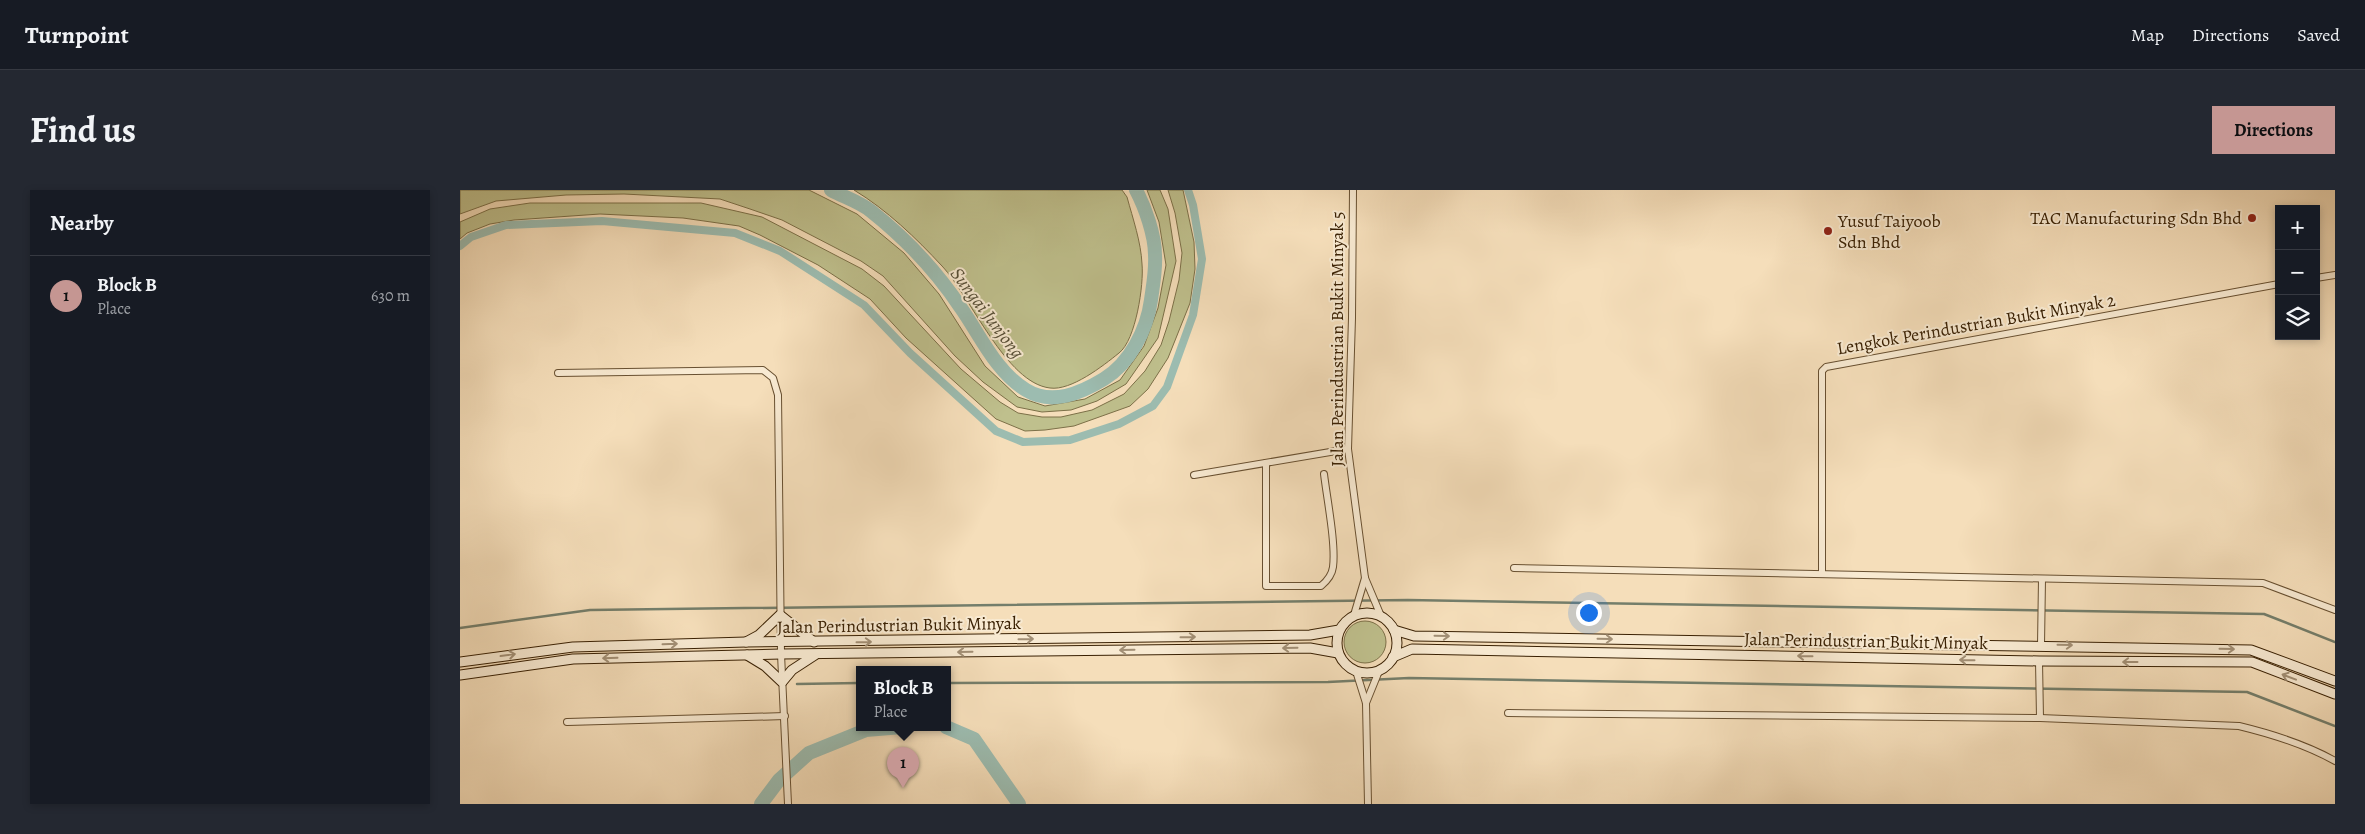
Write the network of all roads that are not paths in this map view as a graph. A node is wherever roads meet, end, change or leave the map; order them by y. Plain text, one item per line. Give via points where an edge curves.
1 (1353, 190) edge
2 (2335, 275) edge
3 (2320, 277) edge
4 (2275, 285) edge
5 (558, 372) dead end
6 (1348, 449) junction
7 (1266, 463) junction
8 (1324, 474) dead end
9 (1194, 475) dead end
10 (1514, 568) dead end
11 (1822, 574) junction
12 (1365, 578) junction
13 (2042, 579) junction
14 (780, 610) junction
15 (2335, 610) edge
16 (1355, 611) junction
17 (1379, 612) junction
18 (1339, 630) junction
19 (1394, 630) junction
20 (2040, 641) junction
21 (746, 642) junction
22 (815, 642) junction
23 (781, 643) junction
24 (1338, 653) junction
25 (746, 654) junction
26 (781, 654) junction
27 (818, 654) junction
28 (1393, 657) junction
29 (460, 662) edge
30 (2039, 665) junction
31 (460, 674) edge
32 (1378, 674) junction
33 (1357, 675) junction
34 (2335, 681) edge
35 (782, 682) junction
36 (2335, 694) edge
37 (1366, 703) junction
38 (1508, 713) dead end
39 (785, 716) junction
40 (2040, 718) junction
41 (567, 722) dead end
42 (2335, 761) edge
43 (788, 804) edge
44 (1368, 804) edge

1 - 6 street, Jalan Perindustrian Bukit Minyak 5
2 - 3 street
4 - 11 street, Lengkok Perindustrian Bukit Minyak 2 via 1826,367 1822,371
5 - 14 street via 763,370 773,378 778,395
6 - 7 street
6 - 12 street, Jalan Perindustrian Bukit Minyak 5
7 - 8 street via 1266,586 1321,586 1328,579 1333,569 1333,555
7 - 9 street
10 - 11 street
11 - 13 street
12 - 16 street
12 - 17 street
13 - 15 street via 2263,583
13 - 20 street
14 - 21 main road via 759,635
14 - 22 main road
14 - 23 street
16 - 17 main road
16 - 18 main road
17 - 19 main road
22 -> 18 main road, Jalan Perindustrian Bukit Minyak via 1310,635
18 - 24 main road
19 -> 20 main road, Jalan Perindustrian Bukit Minyak via 1414,636
19 - 28 main road via 1396,648
20 -> 34 main road, Jalan Perindustrian Bukit Minyak via 2251,650
21 - 23 main road, Jalan Perindustrian Bukit Minyak
29 -> 21 main road, Jalan Perindustrian Bukit Minyak via 573,647
22 - 23 main road, Jalan Perindustrian Bukit Minyak
23 - 26 street
24 -> 27 main road, Jalan Perindustrian Bukit Minyak via 1310,648
24 - 33 main road
25 - 26 main road, Jalan Perindustrian Bukit Minyak
25 -> 31 main road, Jalan Perindustrian Bukit Minyak via 573,659
25 - 35 main road
26 - 27 main road, Jalan Perindustrian Bukit Minyak
26 - 35 street
27 - 35 main road via 804,661
30 -> 28 main road, Jalan Perindustrian Bukit Minyak via 1412,648
28 - 32 main road
36 -> 30 main road, Jalan Perindustrian Bukit Minyak via 2252,662
30 - 40 street
32 - 33 main road
32 - 37 street
33 - 37 street
35 - 39 street
37 - 44 street
38 - 40 street
39 - 41 street
39 - 43 street
40 - 42 street via 2239,726 2269,733

